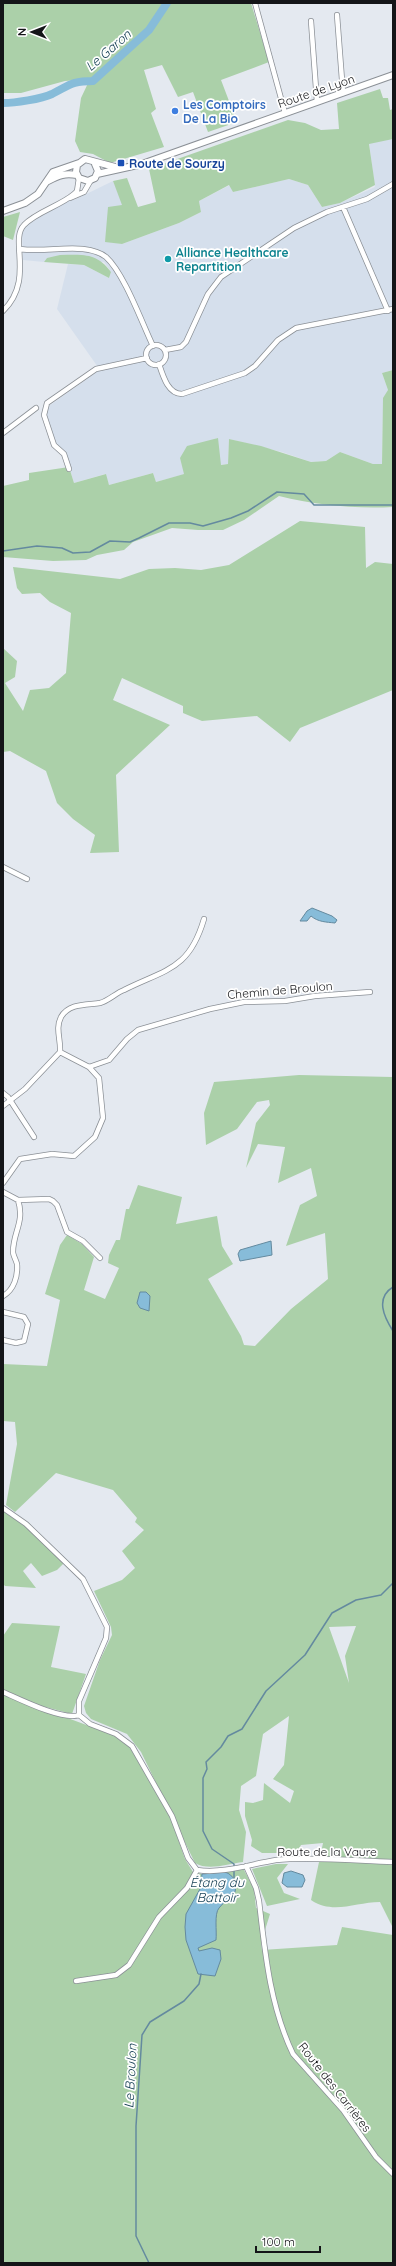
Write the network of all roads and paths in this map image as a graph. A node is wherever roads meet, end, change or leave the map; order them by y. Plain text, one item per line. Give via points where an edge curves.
1 (255, 3) edge
2 (337, 15) dead end
3 (310, 21) dead end
4 (393, 76) edge
5 (343, 93) junction
6 (317, 102) junction
7 (285, 113) junction
8 (79, 163) junction
9 (95, 164) junction
10 (133, 166) junction
11 (97, 174) junction
12 (78, 176) junction
13 (92, 180) junction
14 (47, 181) junction
15 (393, 184) edge
16 (69, 199) junction
17 (343, 207) junction
18 (3, 211) edge
19 (20, 249) junction
20 (390, 310) edge
21 (3, 311) edge
22 (153, 346) junction
23 (165, 350) junction
24 (147, 358) junction
25 (159, 364) junction
26 (36, 408) dead end
27 (3, 433) edge
28 (69, 469) dead end
29 (3, 867) edge
30 (27, 880) dead end
31 (204, 918) dead end
32 (370, 992) dead end
33 (60, 1052) junction
34 (89, 1067) junction
35 (3, 1093) edge
36 (10, 1101) junction
37 (3, 1106) edge
38 (34, 1137) dead end
39 (3, 1183) edge
40 (3, 1192) edge
41 (18, 1200) junction
42 (100, 1258) dead end
43 (3, 1296) edge
44 (3, 1312) edge
45 (3, 1340) edge
46 (3, 1508) edge
47 (3, 1692) edge
48 (79, 1715) junction
49 (393, 1862) edge
50 (246, 1866) junction
51 (197, 1870) junction
52 (76, 1980) dead end
53 (393, 2174) edge

1 - 7 street
2 - 5 street
3 - 6 street
4 - 5 main road, Route de Lyon
5 - 6 main road, Route de Lyon
6 - 7 main road, Route de Lyon
7 - 10 main road, Route de Lyon
8 - 9 main road via 85,160
8 - 12 main road via 76,169
8 - 14 main road via 53,172
9 - 10 main road, Route de Lyon via 113,168
9 - 11 main road
10 - 11 main road, Route de Lyon
11 - 13 main road
12 - 13 main road via 85,181
12 - 14 main road via 59,175
12 - 16 street via 77,191
13 - 16 street via 84,192
14 - 18 main road via 38,194 25,203
15 - 17 street via 367,199
16 - 19 street via 24,224 19,233
17 - 20 street
17 - 23 street via 294,228 221,278 208,294 186,342
19 - 21 street via 20,283 11,302
19 - 22 street via 83,249 95,251 106,257 123,283
20 - 25 street via 306,324 296,328 278,340 259,362 245,373 182,394 170,389
22 - 23 street
22 - 24 street via 148,350
23 - 25 street via 166,358
24 - 25 street via 153,364
24 - 28 street via 96,369 48,403 44,415 54,445 64,454
26 - 27 street
29 - 30 street
31 - 33 street via 193,948 164,973 102,1002 75,1006 66,1011 61,1016 57,1030
32 - 34 street, Chemin de Broulon via 285,1001 244,1002 210,1009 138,1030 109,1060
33 - 34 street
33 - 36 street via 37,1078
34 - 39 street via 99,1078 103,1115 95,1136 74,1156 52,1154 20,1159
35 - 36 street
36 - 37 street
36 - 38 street
40 - 41 street
41 - 42 street via 53,1201 67,1232 83,1241
41 - 43 street via 21,1219 13,1252 17,1264 15,1281 11,1290
44 - 45 street via 24,1317 28,1324 24,1341 16,1343
46 - 48 street via 26,1524 83,1579 107,1627 106,1638 80,1701
47 - 48 street via 38,1707 73,1717
48 - 51 street via 90,1724 116,1734 132,1746 172,1816 188,1858
49 - 50 street, Route de la Vaure via 278,1860
50 - 51 street, Route de la Vaure
50 - 53 street, Route des Carrières via 259,1902 270,1986 289,2044 294,2054 356,2126 376,2157
51 - 52 street via 187,1888 159,1917 129,1965 116,1975

